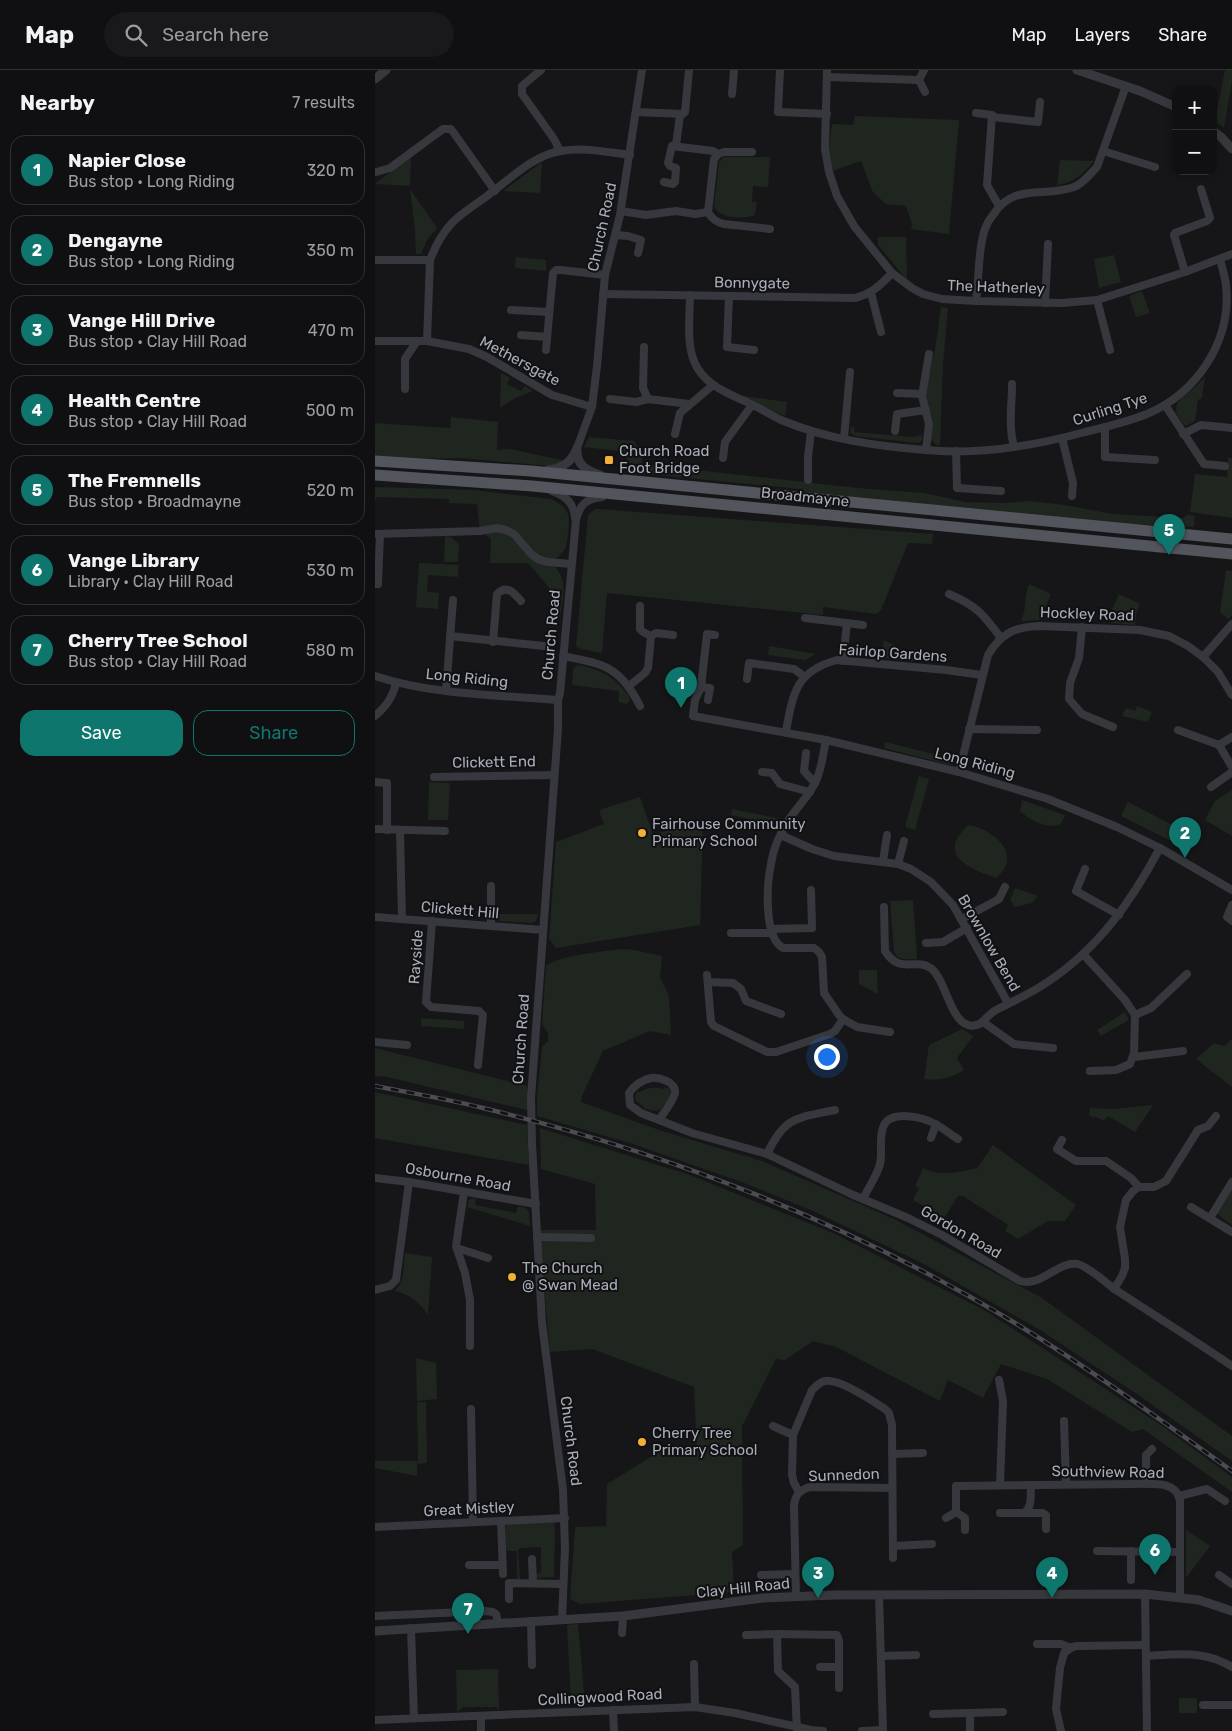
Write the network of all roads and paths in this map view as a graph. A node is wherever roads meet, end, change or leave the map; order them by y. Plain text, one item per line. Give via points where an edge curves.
1 (386, 70) edge
2 (541, 70) edge
3 (642, 70) edge
4 (689, 70) edge
5 (734, 70) edge
6 (780, 70) edge
7 (924, 70) edge
8 (1077, 70) edge
9 (827, 74) edge
10 (883, 74) edge
11 (375, 79) edge
12 (919, 80) junction
13 (1126, 86) junction
14 (925, 92) dead end
15 (732, 94) dead end
16 (1040, 102) dead end
17 (1172, 105) edge
18 (636, 112) junction
19 (827, 114) junction
20 (976, 114) dead end
21 (680, 115) junction
22 (992, 117) junction
23 (444, 120) dead end
24 (451, 129) junction
25 (1217, 134) edge
26 (676, 145) junction
27 (1232, 149) edge
28 (560, 151) junction
29 (1103, 151) junction
30 (752, 152) dead end
31 (629, 154) junction
32 (718, 154) junction
33 (1155, 167) dead end
34 (376, 172) edge
35 (664, 182) dead end
36 (1201, 188) dead end
37 (495, 191) junction
38 (999, 206) junction
39 (621, 211) junction
40 (708, 212) junction
41 (769, 229) dead end
42 (616, 235) junction
43 (1048, 244) dead end
44 (638, 253) dead end
45 (1232, 254) edge
46 (1220, 259) junction
47 (375, 260) edge
48 (430, 260) junction
49 (557, 260) dead end
50 (560, 270) junction
51 (1185, 272) junction
52 (892, 273) junction
53 (605, 275) junction
54 (871, 293) junction
55 (603, 294) junction
56 (690, 295) junction
57 (729, 296) junction
58 (1097, 300) junction
59 (977, 301) junction
60 (1045, 303) junction
61 (511, 310) dead end
62 (549, 312) junction
63 (881, 332) dead end
64 (521, 335) dead end
65 (547, 337) junction
66 (375, 341) edge
67 (417, 341) junction
68 (427, 341) junction
69 (644, 347) dead end
70 (546, 350) dead end
71 (754, 350) dead end
72 (1110, 350) dead end
73 (929, 354) dead end
74 (850, 372) dead end
75 (1011, 384) dead end
76 (713, 385) junction
77 (405, 389) dead end
78 (897, 393) dead end
79 (922, 394) junction
80 (609, 399) dead end
81 (647, 399) junction
82 (689, 404) junction
83 (752, 405) junction
84 (1165, 405) junction
85 (592, 407) junction
86 (926, 410) junction
87 (1105, 427) junction
88 (1232, 428) edge
89 (811, 431) junction
90 (895, 431) dead end
91 (675, 434) dead end
92 (1183, 434) junction
93 (844, 438) junction
94 (1062, 438) junction
95 (1015, 447) junction
96 (577, 448) junction
97 (926, 450) junction
98 (956, 451) junction
99 (723, 458) dead end
100 (1155, 460) dead end
101 (375, 461) edge
102 (1225, 466) dead end
103 (531, 471) junction
104 (375, 476) edge
105 (612, 478) junction
106 (808, 480) dead end
107 (532, 486) junction
108 (1001, 491) dead end
109 (623, 495) junction
110 (1072, 496) dead end
111 (575, 520) junction
112 (377, 535) edge
113 (1231, 538) edge
114 (1232, 554) edge
115 (571, 564) junction
116 (375, 584) edge
117 (949, 594) dead end
118 (453, 600) dead end
119 (521, 602) dead end
120 (640, 606) dead end
121 (805, 618) dead end
122 (847, 623) junction
123 (863, 624) dead end
124 (1232, 624) edge
125 (1082, 627) junction
126 (673, 635) dead end
127 (715, 635) dead end
128 (450, 636) junction
129 (651, 636) junction
130 (1001, 638) junction
131 (493, 642) junction
132 (544, 646) dead end
133 (563, 656) junction
134 (1203, 657) junction
135 (843, 661) junction
136 (375, 676) edge
137 (805, 676) junction
138 (982, 676) junction
139 (747, 679) dead end
140 (397, 683) junction
141 (629, 686) junction
142 (701, 686) junction
143 (446, 691) junction
144 (1232, 695) edge
145 (558, 700) junction
146 (708, 700) dead end
147 (640, 706) dead end
148 (375, 716) edge
149 (1113, 727) dead end
150 (969, 729) junction
151 (1037, 730) dead end
152 (1178, 730) dead end
153 (786, 731) junction
154 (1232, 737) edge
155 (827, 740) junction
156 (1219, 745) junction
157 (806, 753) dead end
158 (1232, 767) edge
159 (762, 772) dead end
160 (959, 772) junction
161 (1232, 772) edge
162 (554, 775) junction
163 (435, 777) dead end
164 (375, 782) edge
165 (815, 783) junction
166 (1211, 787) dead end
167 (810, 792) junction
168 (375, 829) edge
169 (387, 830) junction
170 (399, 830) junction
171 (445, 831) dead end
172 (782, 833) junction
173 (887, 835) dead end
174 (904, 840) dead end
175 (1160, 848) junction
176 (883, 861) junction
177 (898, 864) junction
178 (1085, 870) dead end
179 (491, 886) dead end
180 (1005, 887) dead end
181 (811, 890) dead end
182 (1232, 890) edge
183 (1232, 905) edge
184 (884, 907) dead end
185 (1119, 915) junction
186 (375, 917) edge
187 (402, 919) junction
188 (962, 920) junction
189 (1232, 920) edge
190 (432, 921) junction
191 (491, 926) junction
192 (967, 928) junction
193 (543, 930) junction
194 (771, 931) junction
195 (731, 933) dead end
196 (925, 942) dead end
197 (1083, 954) junction
198 (1187, 974) dead end
199 (1008, 1004) junction
200 (781, 1014) dead end
201 (1135, 1015) junction
202 (843, 1019) junction
203 (983, 1022) junction
204 (890, 1032) dead end
205 (375, 1042) edge
206 (407, 1045) dead end
207 (1053, 1048) dead end
208 (1183, 1051) dead end
209 (1134, 1057) junction
210 (478, 1065) dead end
211 (1090, 1071) dead end
212 (835, 1110) dead end
213 (1216, 1116) dead end
214 (659, 1120) junction
215 (936, 1124) junction
216 (931, 1138) dead end
217 (958, 1139) dead end
218 (1062, 1140) dead end
219 (767, 1154) junction
220 (375, 1178) edge
221 (409, 1182) junction
222 (1232, 1182) edge
223 (1139, 1187) junction
224 (464, 1192) junction
225 (863, 1199) junction
226 (535, 1204) junction
227 (1191, 1206) dead end
228 (1210, 1218) junction
229 (1232, 1232) edge
230 (537, 1237) junction
231 (591, 1238) dead end
232 (457, 1248) junction
233 (488, 1258) dead end
234 (1114, 1289) junction
235 (375, 1290) edge
236 (470, 1346) dead end
237 (1232, 1366) edge
238 (999, 1380) dead end
239 (471, 1409) dead end
240 (1064, 1421) dead end
241 (773, 1426) dead end
242 (793, 1435) junction
243 (1152, 1449) dead end
244 (923, 1453) dead end
245 (892, 1454) junction
246 (1066, 1484) junction
247 (1146, 1484) junction
248 (1000, 1485) junction
249 (1031, 1485) junction
250 (892, 1488) junction
251 (799, 1492) junction
252 (1179, 1496) junction
253 (1225, 1501) dead end
254 (957, 1512) junction
255 (1000, 1513) dead end
256 (1024, 1513) junction
257 (565, 1518) junction
258 (945, 1518) dead end
259 (501, 1521) junction
260 (473, 1522) junction
261 (375, 1527) edge
262 (1046, 1529) dead end
263 (965, 1530) dead end
264 (932, 1544) dead end
265 (893, 1546) junction
266 (1097, 1551) dead end
267 (1131, 1551) junction
268 (1180, 1552) junction
269 (893, 1558) dead end
270 (532, 1559) dead end
271 (469, 1565) dead end
272 (502, 1565) junction
273 (503, 1574) dead end
274 (795, 1574) junction
275 (761, 1575) dead end
276 (1219, 1575) dead end
277 (1131, 1580) dead end
278 (533, 1583) junction
279 (562, 1584) junction
280 (1232, 1584) edge
281 (1145, 1594) junction
282 (879, 1595) junction
283 (796, 1596) junction
284 (1180, 1598) junction
285 (509, 1599) dead end
286 (1232, 1611) edge
287 (375, 1616) edge
288 (623, 1616) junction
289 (562, 1620) junction
290 (531, 1622) junction
291 (498, 1624) junction
292 (411, 1628) junction
293 (375, 1630) edge
294 (622, 1633) dead end
295 (777, 1634) junction
296 (746, 1636) dead end
297 (1037, 1644) dead end
298 (1145, 1645) junction
299 (1071, 1648) junction
300 (916, 1655) dead end
301 (881, 1656) junction
302 (1146, 1656) junction
303 (694, 1664) dead end
304 (532, 1665) dead end
305 (820, 1667) dead end
306 (839, 1667) junction
307 (1232, 1667) edge
308 (839, 1688) dead end
309 (1203, 1705) dead end
310 (1232, 1705) edge
311 (695, 1708) junction
312 (613, 1710) junction
313 (1003, 1712) dead end
314 (970, 1713) junction
315 (933, 1714) dead end
316 (481, 1717) junction
317 (414, 1718) junction
318 (375, 1720) edge
319 (797, 1729) edge
320 (481, 1731) edge
321 (614, 1731) edge
322 (823, 1731) edge
323 (862, 1731) edge
324 (883, 1731) edge
325 (970, 1731) edge
326 (1061, 1731) edge
327 (1147, 1731) edge

1 - 11 street
2 - 28 street via 522,86 522,94
3 - 18 street, Church Road
4 - 21 street via 685,112
5 - 15 street
6 - 19 street via 778,112
7 - 12 street
8 - 13 street
9 - 10 street
9 - 19 street, The Hatherley
10 - 12 street
12 - 14 street
13 - 17 street
13 - 29 street
16 - 22 street via 1038,122
18 - 21 street
18 - 31 street, Church Road
19 - 52 street, The Hatherley via 825,149 837,196 854,226
20 - 22 street
21 - 26 street
22 - 38 street via 987,185
23 - 24 street
24 - 34 street via 443,129 390,168
24 - 37 street
25 - 27 street
26 - 32 street via 708,149
26 - 35 street via 671,147 668,163 676,168 675,182
28 - 31 street
28 - 37 street via 537,160
29 - 33 street
29 - 38 street via 1097,167 1075,187 1017,195
30 - 32 street
31 - 39 street, Church Road
32 - 40 street
36 - 51 street via 1210,218 1174,235
37 - 48 street via 453,222
38 - 59 street via 984,230
39 - 40 street via 646,215 676,211
39 - 42 street, Church Road
40 - 41 street via 717,222 724,224
42 - 44 street via 641,240
42 - 53 street, Church Road
43 - 60 street
45 - 46 street, The Hatherley
46 - 51 street, The Hatherley
46 - 84 street, Curling Tye via 1226,300 1216,347 1193,383
47 - 48 street
48 - 68 street
49 - 50 street
50 - 53 street
50 - 62 street via 552,275
51 - 58 street, The Hatherley
52 - 54 street
52 - 59 street, The Hatherley via 931,297
53 - 55 street, Church Road
54 - 57 street, Bonnygate via 855,298
54 - 63 street
55 - 56 street, Bonnygate
55 - 85 street, Church Road
56 - 57 street, Bonnygate
56 - 76 street, Curling Tye via 692,354 698,370
57 - 71 street via 727,347
58 - 60 street, The Hatherley
58 - 72 street
59 - 60 street, The Hatherley
61 - 62 street
62 - 65 street
64 - 65 street
65 - 70 street
66 - 67 street, Methersgate
67 - 68 street, Methersgate
67 - 77 street via 405,359
68 - 85 street, Methersgate via 478,353 553,395
69 - 81 street via 643,388
73 - 79 street
74 - 93 street
75 - 95 street via 1011,436
76 - 82 street
76 - 83 street, Curling Tye
78 - 79 street
79 - 86 street
80 - 81 street via 636,402
81 - 82 street
82 - 91 street via 678,415
83 - 89 street, Curling Tye
83 - 99 street via 725,442
84 - 87 street, Curling Tye
84 - 92 street
85 - 96 street, Church Road
86 - 90 street via 897,414
86 - 97 street via 929,424
87 - 94 street, Curling Tye
87 - 100 street via 1105,457
88 - 92 street via 1201,425
89 - 93 street, Curling Tye
89 - 106 street
92 - 102 street via 1205,464
93 - 97 street, Curling Tye
94 - 95 street, Curling Tye
94 - 110 street via 1073,483
95 - 98 street, Curling Tye
96 - 103 street, Church Road via 563,466
96 - 105 street via 582,466
97 - 98 street, Curling Tye
98 - 108 street via 957,488
101 - 103 main road, Broadmayne
103 - 105 main road, Broadmayne
104 - 107 main road, Broadmayne
105 - 113 main road, Broadmayne
107 - 109 main road, Broadmayne
107 - 111 street via 565,497 572,505
109 - 111 street, Church Road via 587,500
109 - 114 main road, Broadmayne
111 - 115 street, Church Road
112 - 115 street via 497,528 514,534 540,560
112 - 116 street via 378,584
115 - 133 street, Church Road
117 - 130 street via 977,608
118 - 128 street
119 - 131 street via 509,590 497,594
120 - 129 street via 639,629
121 - 122 street
122 - 123 street
122 - 135 street
124 - 134 street
125 - 130 street, Hockley Road via 1023,627
125 - 134 street, Hockley Road via 1154,632 1169,636
125 - 149 street via 1079,658 1070,683 1069,699 1082,714
126 - 129 street via 656,633
127 - 142 street via 707,634
128 - 131 street
128 - 143 street
129 - 141 street via 648,668
130 - 138 street, Hockley Road via 988,655
131 - 132 street
133 - 141 street via 601,665 616,673
133 - 145 street, Church Road
134 - 144 street, Hockley Road via 1218,672
135 - 137 street, Fairlop Gardens via 825,664
135 - 138 street, Fairlop Gardens
136 - 140 street, Long Riding
137 - 139 street via 794,669 749,663
137 - 153 street, Fairlop Gardens via 792,698
138 - 150 street, Hockley Road
140 - 143 street, Long Riding
140 - 148 street via 390,699
141 - 147 street
142 - 146 street via 710,688
142 - 153 street, Long Riding via 693,716
143 - 145 street, Long Riding
145 - 162 street, Church Road
150 - 151 street
150 - 160 street, Hockley Road
152 - 156 street
153 - 155 street, Long Riding
154 - 156 street
155 - 160 street, Long Riding
155 - 165 street
156 - 158 street
157 - 165 street via 803,771
159 - 167 street via 772,773 780,784
160 - 175 street, Long Riding via 1055,802
161 - 166 street
162 - 163 street, Clickett End
162 - 193 street, Church Road
164 - 169 street via 387,783
165 - 167 street
167 - 172 street
168 - 169 street
169 - 170 street
170 - 171 street
170 - 187 street
172 - 176 street, Brownlow Bend via 819,852
172 - 194 street via 771,863
173 - 176 street
174 - 177 street
175 - 182 street, Long Riding
175 - 185 street
176 - 177 street, Brownlow Bend
177 - 188 street, Brownlow Bend via 911,868 931,882 946,896
178 - 185 street via 1076,891
179 - 191 street
180 - 188 street via 999,899
181 - 194 street via 812,928
183 - 189 street via 1227,917
184 - 203 street via 885,951 889,957 901,965 923,965 933,970 961,1022 970,1026
185 - 197 street
186 - 187 street, Clickett Hill
187 - 190 street, Clickett Hill
188 - 192 street, Brownlow Bend
190 - 191 street, Clickett Hill
190 - 210 street, Rayside via 426,1002 431,1007 479,1010 483,1015
191 - 193 street, Clickett Hill
192 - 196 street via 943,942
192 - 199 street, Brownlow Bend
193 - 226 street, Church Road via 531,1098
194 - 195 street
194 - 202 street via 783,948 814,948 819,952 824,993
197 - 199 street via 1047,983
197 - 201 street
198 - 201 street via 1151,1008
199 - 203 street via 992,1012
200 - 202 street via 746,1001 741,989 733,983 708,978 714,1026 767,1052 830,1034
201 - 209 street
202 - 204 street via 857,1027
203 - 207 street via 1014,1044
205 - 206 street
208 - 209 street
209 - 211 street via 1122,1068
212 - 219 street via 799,1117 790,1122 775,1136
213 - 223 street via 1208,1126 1197,1130 1166,1181 1154,1187
214 - 214 street, Gordon Road via 633,1108 629,1102 629,1093 642,1081 663,1080 675,1088
214 - 219 street, Gordon Road
215 - 216 street
215 - 217 street
215 - 225 street via 897,1117 886,1123 880,1164
218 - 223 street via 1057,1148 1076,1161 1106,1161
219 - 225 street, Gordon Road
220 - 221 street, Osbourne Road
221 - 224 street, Osbourne Road
221 - 235 street via 396,1280 390,1286
222 - 228 street
223 - 234 street via 1126,1200 1122,1212 1125,1259 1122,1276
224 - 226 street, Osbourne Road
224 - 232 street
225 - 234 street, Gordon Road via 942,1235 1021,1282 1033,1282 1078,1264
226 - 230 street, Church Road
227 - 228 street
228 - 229 street
230 - 231 street
230 - 257 street, Church Road via 541,1323 560,1454
232 - 233 street
232 - 236 street via 470,1300
234 - 237 street, Gordon Road
238 - 248 street via 1003,1401
239 - 260 street
240 - 246 street
241 - 242 street
242 - 245 street, Sunnedon via 812,1390 820,1383 831,1381 885,1409 891,1419
242 - 251 street, Sunnedon via 792,1475
243 - 247 street via 1147,1455
244 - 245 street, Sunnedon
245 - 250 street, Sunnedon
246 - 247 street, Southview Road
246 - 249 street, Southview Road
247 - 252 street, Southview Road via 1173,1488
248 - 249 street, Southview Road
248 - 254 street, Southview Road via 956,1486
249 - 256 street via 1031,1505
250 - 251 street, Sunnedon via 811,1487
250 - 265 street, Sunnedon
251 - 274 street, Sunnedon via 794,1506
252 - 253 street via 1207,1489
252 - 268 street, Southview Road
254 - 258 street
254 - 263 street via 965,1518
255 - 256 street
256 - 262 street via 1046,1515
257 - 259 street, Great Mistley
257 - 279 street, Church Road
259 - 260 street, Great Mistley
259 - 272 street
260 - 261 street, Great Mistley
264 - 265 street
265 - 269 street, Sunnedon
266 - 267 street
267 - 268 street
267 - 277 street
268 - 284 street, Southview Road
270 - 278 street
271 - 272 street
272 - 273 street
274 - 275 street
274 - 283 street, Sunnedon
276 - 280 street
278 - 279 street
278 - 285 street via 509,1583
279 - 289 street, Church Road
281 - 282 street, Clay Hill Road
281 - 284 street, Clay Hill Road
281 - 298 street
282 - 283 street, Clay Hill Road
282 - 301 street
283 - 288 street, Clay Hill Road
284 - 286 street, Clay Hill Road via 1199,1600
287 - 291 street via 485,1611 496,1614
288 - 289 street, Clay Hill Road
288 - 294 street
289 - 290 street, Clay Hill Road
290 - 291 street, Clay Hill Road
290 - 304 street
291 - 292 street, Clay Hill Road
292 - 293 street, Clay Hill Road
292 - 317 street
295 - 296 street
295 - 306 street via 837,1635
295 - 319 street via 778,1671 795,1687
297 - 299 street via 1061,1644
298 - 299 street
298 - 302 street
299 - 326 street via 1062,1658 1057,1696
300 - 301 street
301 - 324 street
302 - 307 street via 1201,1655
302 - 327 street
303 - 311 street
305 - 306 street
306 - 308 street
309 - 310 street
311 - 312 street, Collingwood Road
311 - 319 street, Collingwood Road via 724,1711
312 - 316 street, Collingwood Road
312 - 321 street
313 - 314 street
314 - 315 street
314 - 325 street
316 - 317 street, Collingwood Road
316 - 320 street
317 - 318 street, Collingwood Road
319 - 322 street, Collingwood Road
323 - 324 street

